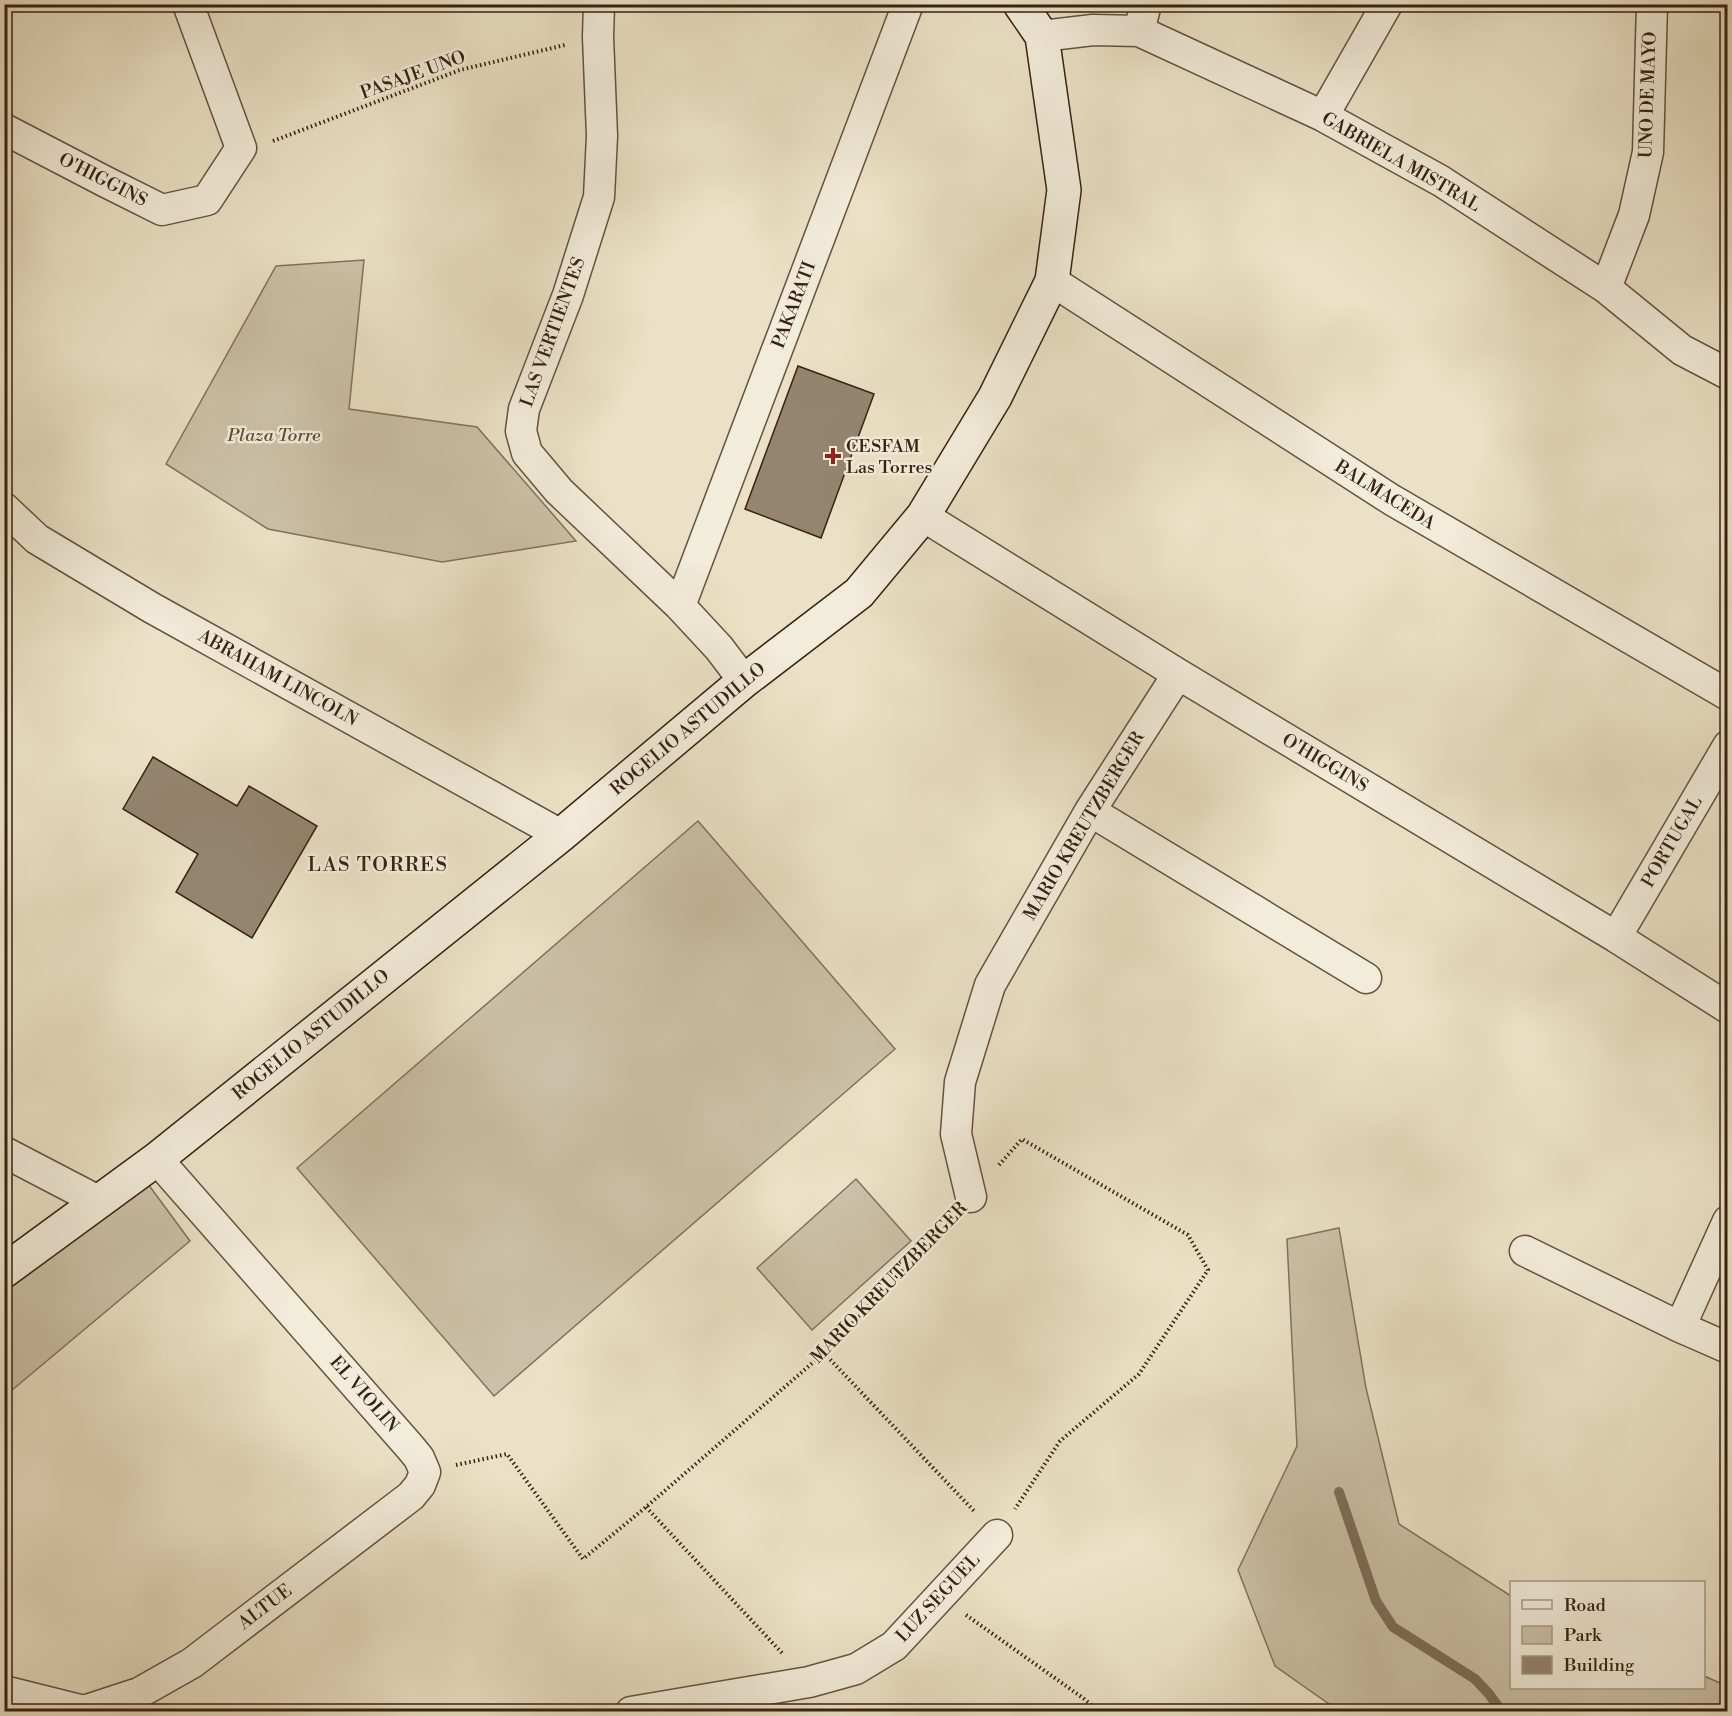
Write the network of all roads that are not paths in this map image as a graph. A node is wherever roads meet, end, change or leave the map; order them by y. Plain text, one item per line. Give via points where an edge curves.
1 (188, 4) edge
2 (599, 4) edge
3 (908, 4) edge
4 (1020, 4) edge
5 (1387, 4) edge
6 (1652, 4) edge
7 (1143, 18) edge
8 (1042, 36) junction
9 (1323, 116) junction
10 (4, 129) edge
11 (1052, 281) junction
12 (1606, 288) junction
13 (1728, 374) edge
14 (4, 508) edge
15 (923, 516) junction
16 (4, 529) edge
17 (37, 539) junction
18 (680, 606) junction
19 (1178, 674) junction
20 (744, 681) junction
21 (1728, 695) edge
22 (1728, 746) edge
23 (1090, 811) junction
24 (561, 835) junction
25 (1616, 937) junction
26 (1366, 978) dead end
27 (1728, 1008) edge
28 (4, 1152) edge
29 (157, 1159) junction
30 (971, 1197) road end
31 (100, 1202) junction
32 (1728, 1221) edge
33 (1525, 1251) dead end
34 (4, 1271) edge
35 (1680, 1328) junction
36 (1728, 1348) edge
37 (425, 1472) joint
38 (997, 1535) road end
39 (4, 1691) edge
40 (84, 1712) edge
41 (632, 1712) edge

1 - 10 street, O'HIGGINS via 241,148 207,200 162,210
2 - 18 street, LAS VERTIENTES via 599,197 568,295 524,409 520,431 527,453 559,491
3 - 18 street, PAKARATI
4 - 8 street, ROGELIO ASTUDILLO
5 - 9 street
6 - 12 street, UNO DE MAYO via 1648,153 1634,215
7 - 8 street, GABRIELA MISTRAL via 1093,30
7 - 9 street, GABRIELA MISTRAL
8 - 11 street, ROGELIO ASTUDILLO via 1064,190
9 - 12 street, GABRIELA MISTRAL via 1441,181
11 - 15 street, ROGELIO ASTUDILLO via 995,398
11 - 21 street, BALMACEDA via 1392,500
12 - 13 street, GABRIELA MISTRAL via 1682,350
14 - 17 street, ABRAHAM LINCOLN
15 - 19 street, O'HIGGINS
15 - 20 street, ROGELIO ASTUDILLO via 859,593
16 - 17 street
17 - 24 street, ABRAHAM LINCOLN via 152,608
18 - 20 street, LAS VERTIENTES
19 - 23 street, MARIO KREUTZBERGER
19 - 25 street, O'HIGGINS
20 - 24 street, ROGELIO ASTUDILLO
22 - 25 street, PORTUGAL
23 - 26 street
23 - 30 street, MARIO KREUTZBERGER via 990,985 960,1082 956,1134
24 - 29 street, ROGELIO ASTUDILLO
25 - 27 street, O'HIGGINS
28 - 31 street
29 - 31 street, ROGELIO ASTUDILLO
29 - 37 street, EL VIOLIN via 410,1447
31 - 34 street, ROGELIO ASTUDILLO
32 - 35 street
33 - 35 street
35 - 36 street
37 - 40 street, ALTUE via 411,1496 192,1663 139,1694
38 - 41 street, LUZ SEGUEL via 894,1646 856,1669 809,1682
39 - 40 street

